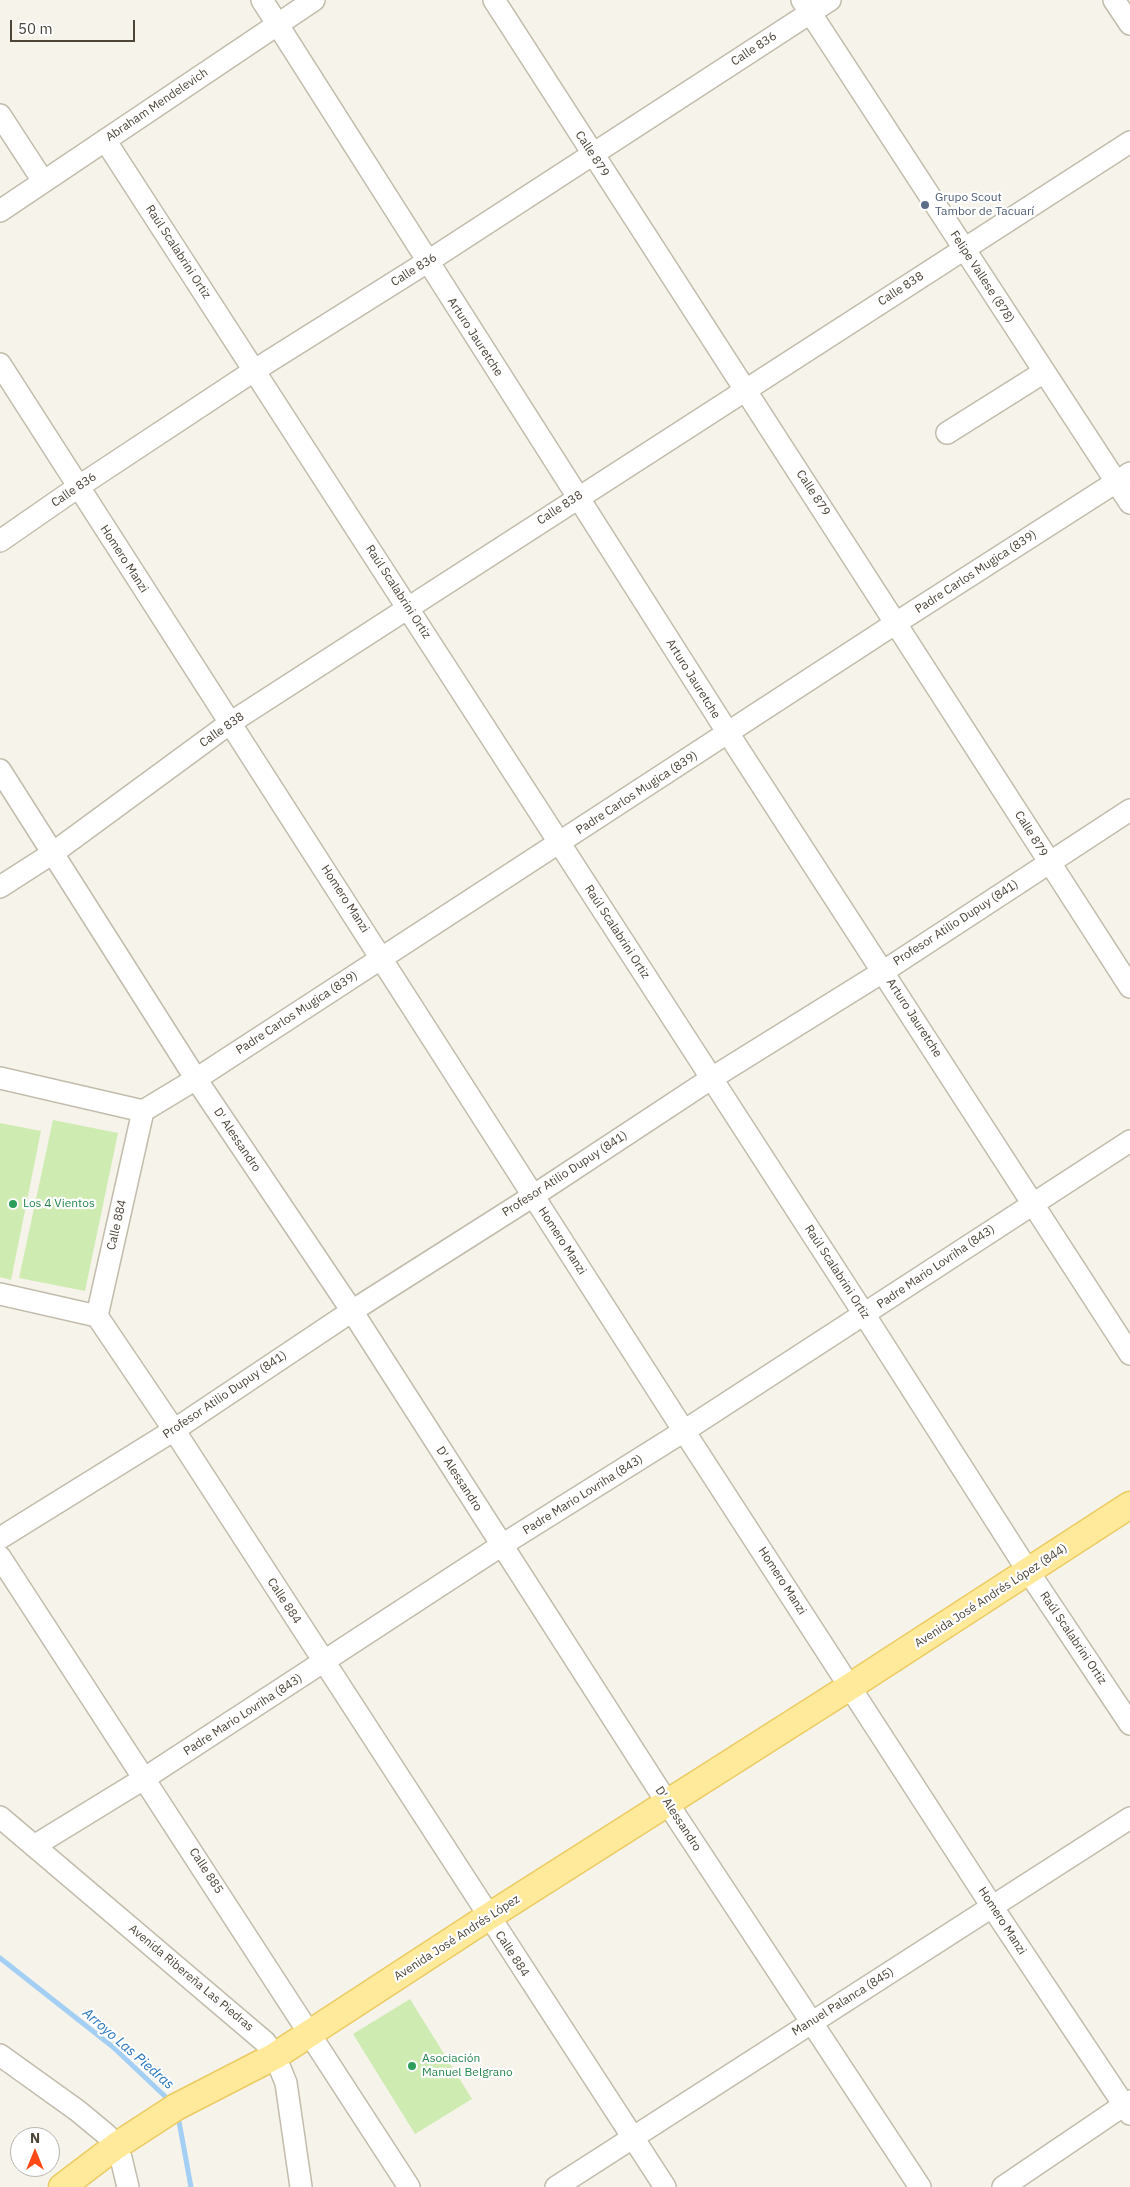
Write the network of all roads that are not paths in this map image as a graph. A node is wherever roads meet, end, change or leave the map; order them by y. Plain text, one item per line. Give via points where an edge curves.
1 (262, 0) edge
2 (314, 0) edge
3 (494, 0) edge
4 (830, 0) edge
5 (1114, 0) edge
6 (806, 6) edge
7 (277, 24) junction
8 (1130, 24) edge
9 (0, 115) edge
10 (105, 140) junction
11 (1130, 142) edge
12 (592, 155) junction
13 (43, 181) junction
14 (0, 211) edge
15 (964, 248) junction
16 (427, 262) junction
17 (0, 364) edge
18 (255, 370) junction
19 (1044, 372) junction
20 (746, 390) junction
21 (947, 433) dead end
22 (1123, 478) edge
23 (78, 487) junction
24 (578, 497) junction
25 (1130, 503) edge
26 (0, 541) edge
27 (408, 607) junction
28 (896, 622) junction
29 (230, 723) junction
30 (728, 734) junction
31 (0, 770) edge
32 (1130, 810) edge
33 (560, 843) junction
34 (53, 853) junction
35 (1049, 862) junction
36 (0, 887) edge
37 (383, 958) junction
38 (884, 971) junction
39 (1130, 987) edge
40 (0, 1078) edge
41 (712, 1078) junction
42 (196, 1079) junction
43 (143, 1111) junction
44 (1130, 1140) edge
45 (533, 1196) junction
46 (1032, 1203) junction
47 (0, 1294) edge
48 (352, 1311) junction
49 (864, 1314) junction
50 (97, 1316) junction
51 (1130, 1354) edge
52 (174, 1430) junction
53 (684, 1431) junction
54 (1130, 1505) edge
55 (0, 1538) edge
56 (502, 1546) junction
57 (0, 1557) edge
58 (1028, 1571) junction
59 (324, 1662) junction
60 (851, 1686) junction
61 (1130, 1724) edge
62 (145, 1778) junction
63 (668, 1804) junction
64 (0, 1817) edge
65 (1130, 1818) edge
66 (34, 1846) junction
67 (993, 1908) junction
68 (488, 1917) junction
69 (810, 2022) junction
70 (311, 2033) junction
71 (0, 2055) edge
72 (265, 2061) junction
73 (1128, 2107) edge
74 (632, 2138) junction
75 (116, 2146) junction
76 (62, 2187) edge
77 (128, 2187) edge
78 (301, 2187) edge
79 (410, 2187) edge
80 (556, 2187) edge
81 (665, 2187) edge
82 (920, 2187) edge
83 (1003, 2187) edge

1 - 7 street, Arturo Jauretche
2 - 7 street, Abraham Mendelevich
3 - 12 street, Calle 879
4 - 6 street, Calle 836
5 - 8 street
6 - 12 street, Calle 836
6 - 15 street, Felipe Vallese (878)
7 - 10 street, Abraham Mendelevich
7 - 16 street, Arturo Jauretche
9 - 13 street
10 - 13 street, Abraham Mendelevich
10 - 18 street, Raúl Scalabrini Ortiz
11 - 15 street, Calle 838
12 - 16 street, Calle 836
12 - 20 street, Calle 879
13 - 14 street, Abraham Mendelevich
15 - 19 street, Felipe Vallese (878)
15 - 20 street, Calle 838
16 - 18 street, Calle 836
16 - 24 street, Arturo Jauretche
17 - 23 street, Homero Manzi
18 - 23 street, Calle 836
18 - 27 street, Raúl Scalabrini Ortiz
19 - 21 street
19 - 22 street, Felipe Vallese (878)
20 - 24 street, Calle 838
20 - 28 street, Calle 879
22 - 25 street, Felipe Vallese (878)
22 - 28 street, Padre Carlos Mugica (839)
23 - 26 street, Calle 836
23 - 29 street, Homero Manzi
24 - 27 street, Calle 838
24 - 30 street, Arturo Jauretche
27 - 29 street, Calle 838
27 - 33 street, Raúl Scalabrini Ortiz
28 - 30 street, Padre Carlos Mugica (839)
28 - 35 street, Calle 879
29 - 34 street, Calle 838
29 - 37 street, Homero Manzi
30 - 33 street, Padre Carlos Mugica (839)
30 - 38 street, Arturo Jauretche
31 - 34 street, D' Alessandro
32 - 35 street, Profesor Atilio Dupuy (841)
33 - 37 street, Padre Carlos Mugica (839)
33 - 41 street, Raúl Scalabrini Ortiz
34 - 36 street, Calle 838
34 - 42 street, D' Alessandro
35 - 38 street, Profesor Atilio Dupuy (841)
35 - 39 street, Calle 879
37 - 42 street, Padre Carlos Mugica (839)
37 - 45 street, Homero Manzi
38 - 41 street, Profesor Atilio Dupuy (841)
38 - 46 street, Arturo Jauretche
40 - 43 street
41 - 45 street, Profesor Atilio Dupuy (841)
41 - 49 street, Raúl Scalabrini Ortiz
42 - 43 street, Padre Carlos Mugica (839)
42 - 48 street, D' Alessandro
43 - 50 street, Calle 884
44 - 46 street, Padre Mario Lovriha (843)
45 - 48 street, Profesor Atilio Dupuy (841)
45 - 53 street, Homero Manzi
46 - 49 street, Padre Mario Lovriha (843)
46 - 51 street, Arturo Jauretche
47 - 50 street
48 - 52 street, Profesor Atilio Dupuy (841)
48 - 56 street, D' Alessandro
49 - 53 street, Padre Mario Lovriha (843)
49 - 58 street, Raúl Scalabrini Ortiz
50 - 52 street, Calle 884
52 - 55 street, Profesor Atilio Dupuy (841)
52 - 59 street, Calle 884
53 - 56 street, Padre Mario Lovriha (843)
53 - 60 street, Homero Manzi
54 - 58 main road, Avenida José Andrés López (844)
56 - 59 street, Padre Mario Lovriha (843)
56 - 63 street, D' Alessandro
57 - 62 street, Calle 885
58 - 60 main road, Avenida José Andrés López (844)
58 - 61 street, Raúl Scalabrini Ortiz
59 - 62 street, Padre Mario Lovriha (843)
59 - 68 street, Calle 884
60 - 63 main road, Avenida José Andrés López
60 - 67 street, Homero Manzi
62 - 66 street, Padre Mario Lovriha (843)
62 - 70 street, Calle 885
63 - 68 main road, Avenida José Andrés López
63 - 69 street, D' Alessandro
64 - 66 street, Avenida Ribereña Las Piedras
65 - 67 street, Manuel Palanca (845)
66 - 72 street, Avenida Ribereña Las Piedras via 250,2028 265,2042
67 - 69 street, Manuel Palanca (845)
67 - 73 street, Homero Manzi
68 - 70 main road, Avenida José Andrés López
68 - 74 street, Calle 884
69 - 74 street, Manuel Palanca (845)
69 - 82 street, D' Alessandro
70 - 72 main road, Avenida José Andrés López
70 - 79 street, Calle 885
71 - 75 street via 78,2111
72 - 75 main road, Avenida José Andrés López via 212,2087
72 - 78 street, Avenida Ribereña Las Piedras via 286,2083
73 - 83 street
74 - 80 street, Manuel Palanca (845)
74 - 81 street, Calle 884
75 - 76 main road, Avenida José Andrés López
75 - 77 street

